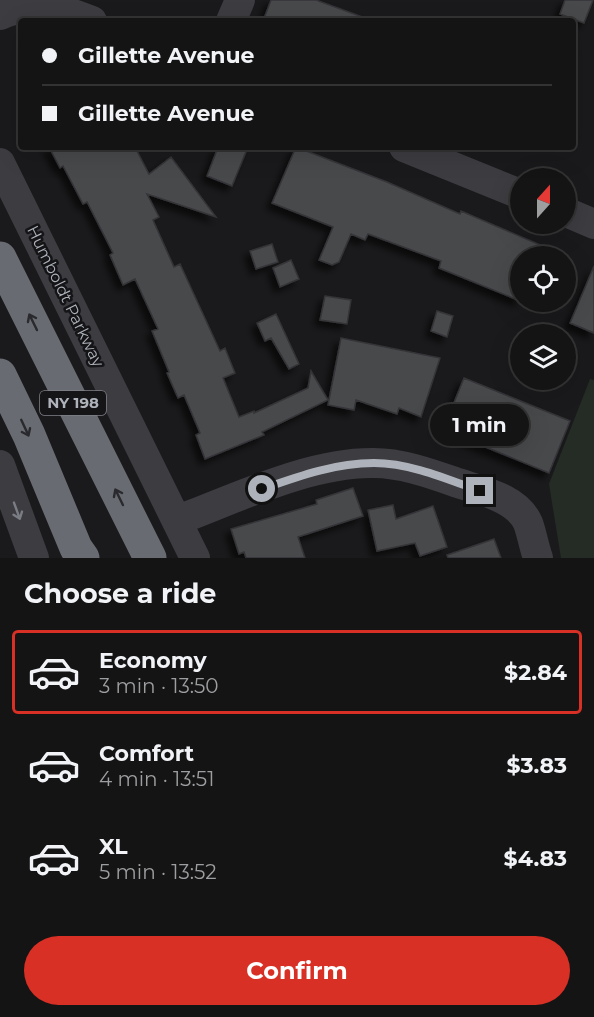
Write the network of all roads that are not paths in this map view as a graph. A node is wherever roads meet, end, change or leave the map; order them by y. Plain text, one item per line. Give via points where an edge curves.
1 (240, 0) edge
2 (0, 15) edge
3 (85, 18) edge
4 (232, 18) edge
5 (411, 150) edge
6 (0, 163) edge
7 (510, 190) edge
8 (576, 216) edge
9 (594, 224) edge
10 (0, 258) edge
11 (0, 375) edge
12 (0, 465) edge
13 (178, 520) junction
14 (79, 555) edge
15 (147, 555) edge
16 (34, 558) edge
17 (195, 558) edge
18 (538, 558) edge

1 - 4 street
2 - 3 street via 24,6 41,5 56,6
5 - 7 street
6 - 13 street, Humboldt Parkway
8 - 9 street
15 -> 10 highway, NY 198
11 -> 14 highway, NY 198
12 -> 16 street
13 - 17 street, Humboldt Parkway
13 - 18 street via 307,473 375,463 446,479 518,509 528,523

